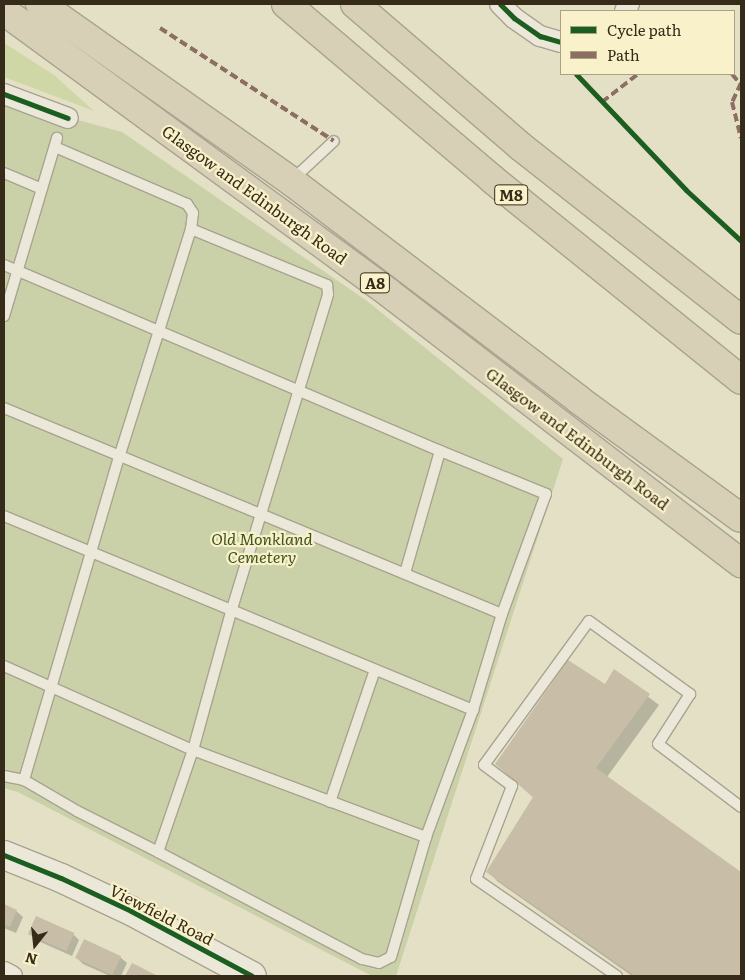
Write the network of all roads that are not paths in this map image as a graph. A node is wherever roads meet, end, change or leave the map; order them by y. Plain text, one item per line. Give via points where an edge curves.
1 (40, 4) edge
2 (286, 4) edge
3 (355, 4) edge
4 (500, 4) edge
5 (4, 11) edge
6 (560, 42) edge
7 (4, 94) edge
8 (68, 118) dead end
9 (334, 141) dead end
10 (4, 173) edge
11 (291, 181) junction
12 (42, 189) junction
13 (191, 229) junction
14 (4, 265) edge
15 (18, 271) junction
16 (4, 316) edge
17 (741, 320) edge
18 (158, 332) junction
19 (741, 380) edge
20 (298, 391) junction
21 (4, 408) edge
22 (438, 450) junction
23 (119, 457) junction
24 (261, 515) junction
25 (4, 516) edge
26 (741, 518) edge
27 (91, 553) junction
28 (741, 563) edge
29 (405, 573) junction
30 (232, 612) junction
31 (502, 614) junction
32 (4, 666) edge
33 (375, 670) junction
34 (52, 686) junction
35 (473, 710) junction
36 (193, 750) junction
37 (4, 776) edge
38 (24, 780) junction
39 (330, 802) junction
40 (741, 807) edge
41 (426, 837) junction
42 (158, 852) junction
43 (4, 855) edge
44 (4, 972) edge
45 (12, 976) edge
46 (252, 976) edge
47 (617, 976) edge

1 - 11 highway, Glasgow and Edinburgh Road / A8
2 - 19 highway, M8 via 492,179
3 - 17 highway, M8 via 520,146
4 - 6 street via 540,36
5 - 28 highway, Glasgow and Edinburgh Road / A8 via 389,293
7 - 8 street
9 - 11 lane
10 - 12 lane
11 - 26 highway, Glasgow and Edinburgh Road / A8 via 579,400
12 - 13 lane via 56,142 187,204 193,214
12 - 15 lane
13 - 18 lane
13 - 20 lane via 327,285 328,294
14 - 15 lane
15 - 16 lane
15 - 18 lane
18 - 20 lane
18 - 23 lane
20 - 22 lane
20 - 24 lane
21 - 23 lane
22 - 29 lane
22 - 31 lane via 546,494
23 - 24 lane
23 - 27 lane
24 - 29 lane
24 - 30 lane
25 - 27 lane
27 - 30 lane
27 - 34 lane
29 - 31 lane
30 - 33 lane
30 - 36 lane
31 - 35 lane
32 - 34 lane
33 - 35 lane
33 - 39 lane
34 - 36 lane
34 - 38 lane
35 - 41 lane
36 - 39 lane
36 - 42 lane
37 - 38 lane
38 - 42 lane
39 - 41 lane
40 - 47 lane via 658,744 690,694 589,621 484,765 512,786 476,879
41 - 42 lane via 391,957 378,963 362,959
43 - 46 street, Viewfield Road via 130,911
44 - 45 street

